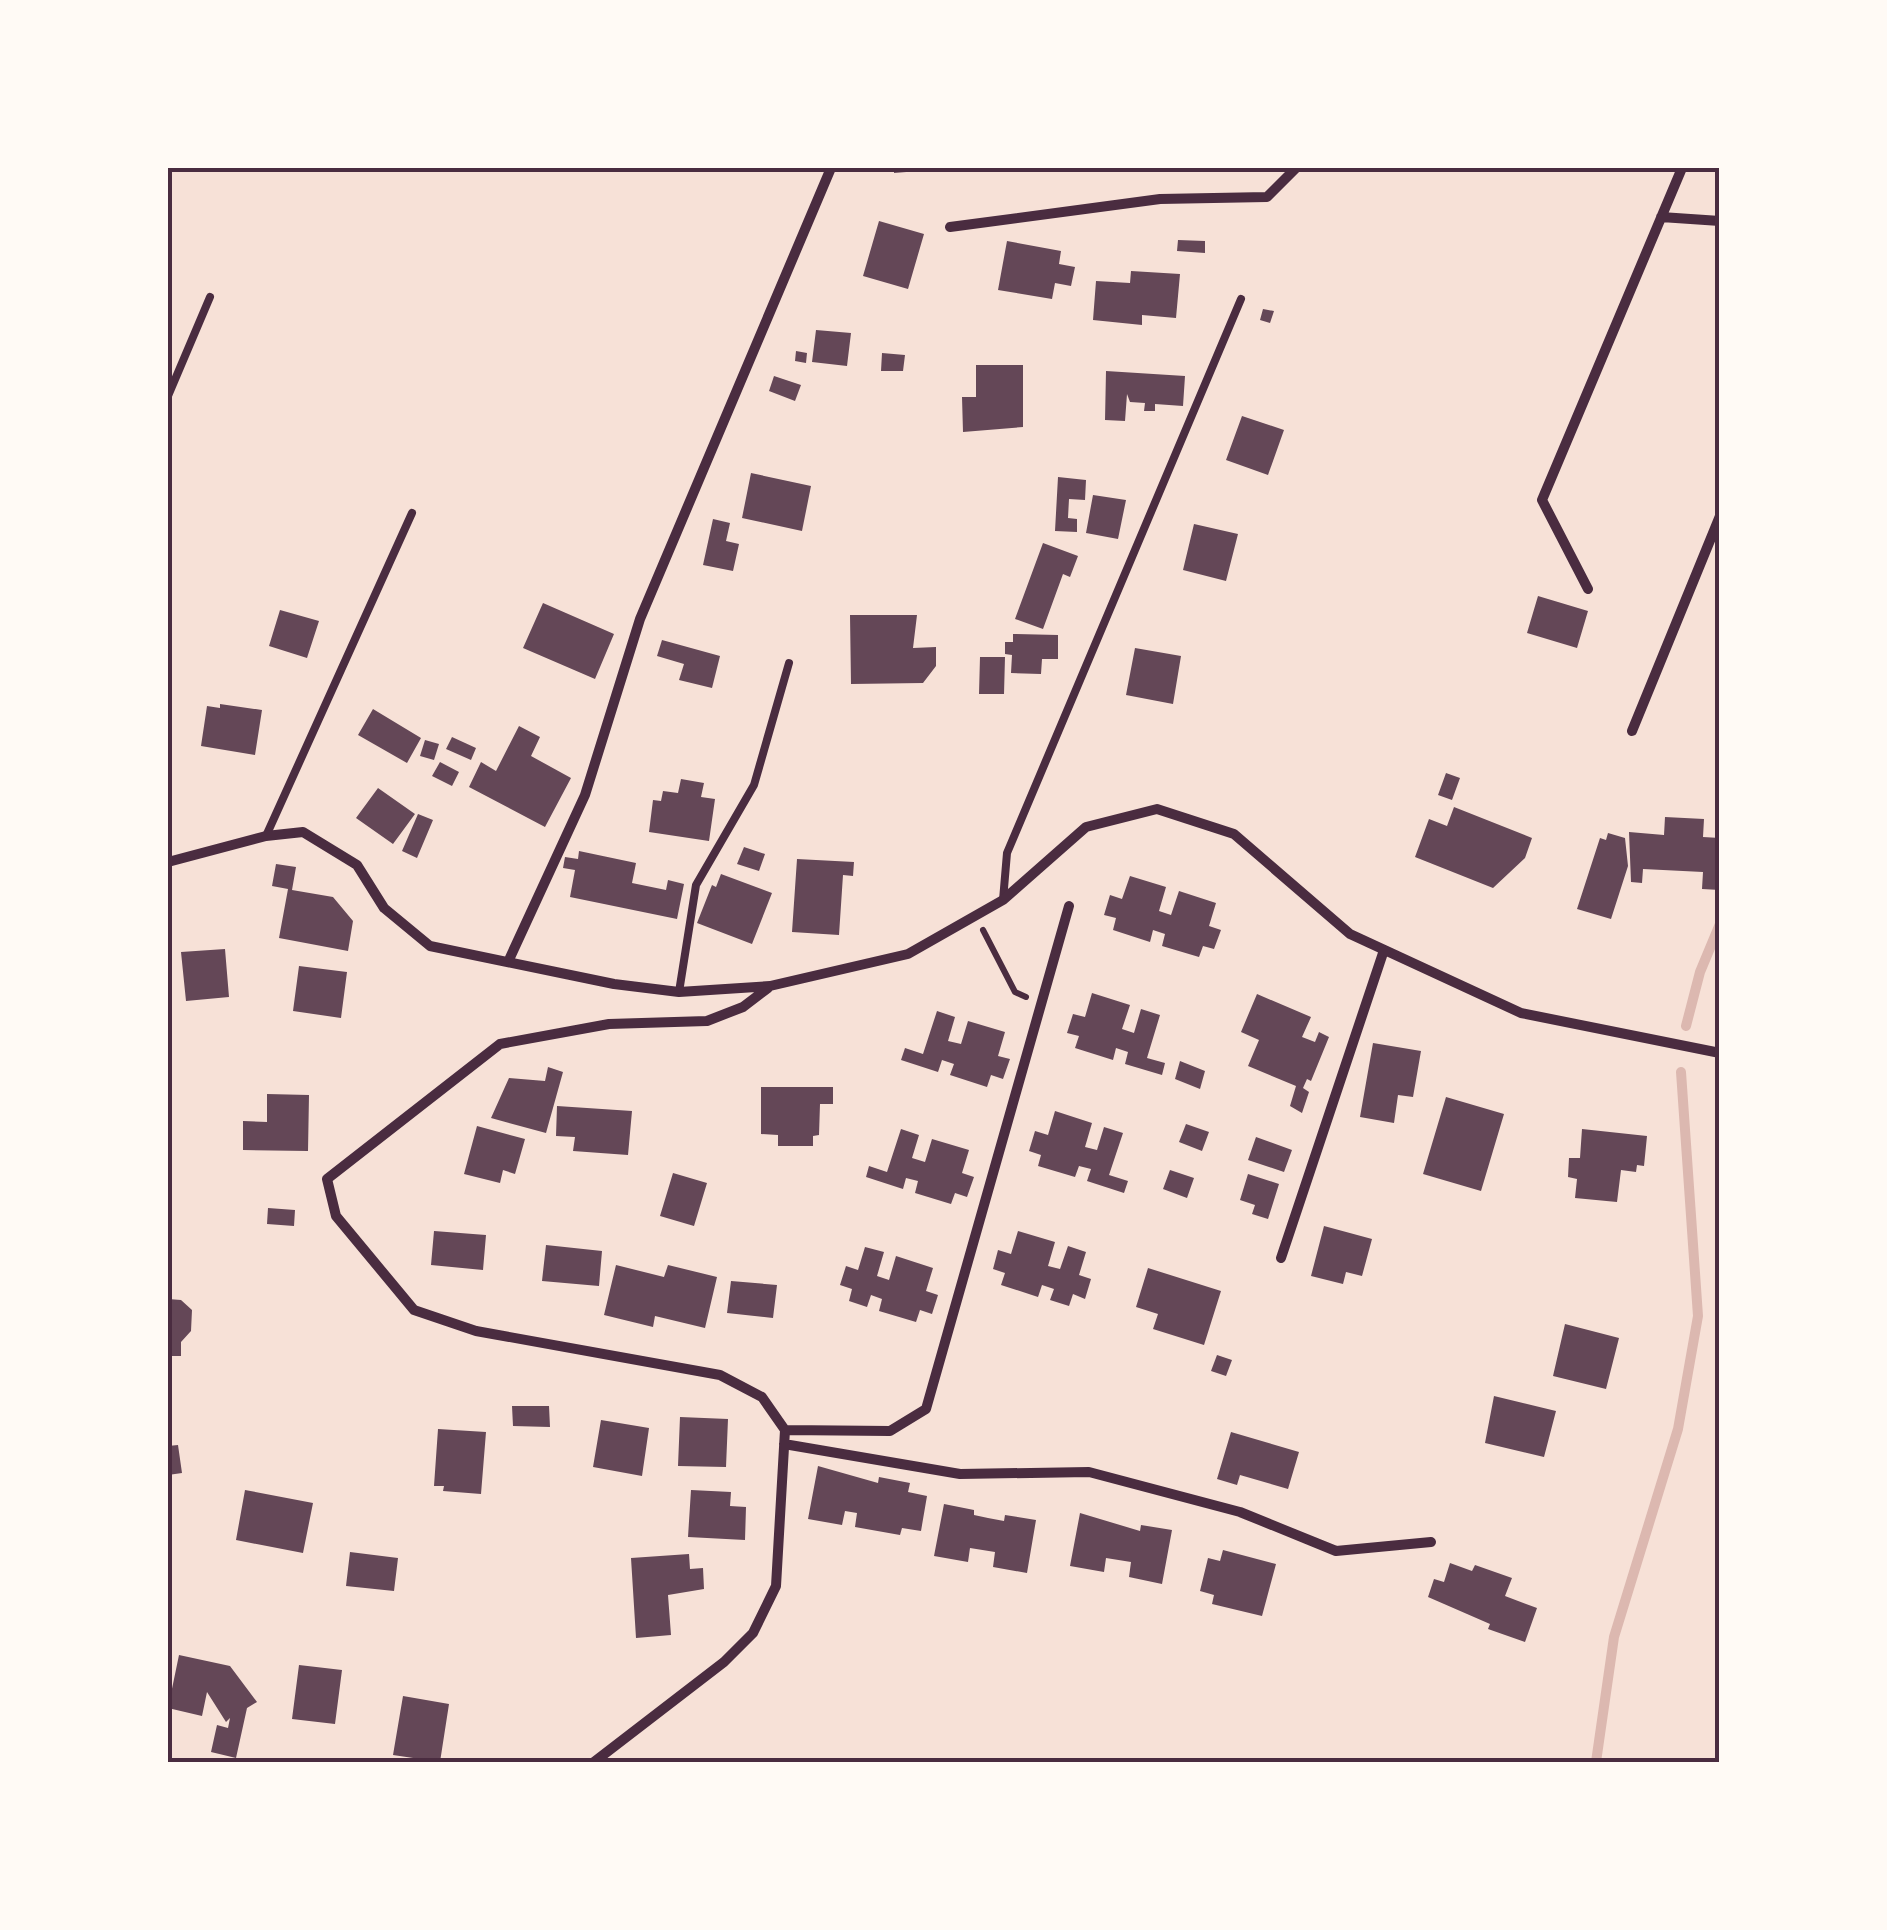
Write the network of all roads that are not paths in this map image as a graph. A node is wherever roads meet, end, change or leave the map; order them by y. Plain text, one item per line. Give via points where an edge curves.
1 (832, 168) edge
2 (1296, 168) edge
3 (1682, 168) edge
4 (1661, 217) junction
5 (1720, 221) edge
6 (950, 227) dead end
7 (210, 297) dead end
8 (1241, 300) dead end
9 (168, 396) edge
10 (412, 514) dead end
11 (1720, 516) edge
12 (1588, 589) dead end
13 (789, 663) dead end
14 (1632, 731) dead end
15 (266, 836) junction
16 (168, 862) edge
17 (1003, 900) junction
18 (1069, 906) dead end
19 (1384, 950) junction
20 (508, 962) junction
21 (770, 986) junction
22 (679, 992) junction
23 (1720, 1052) edge
24 (1281, 1258) dead end
25 (784, 1430) junction
26 (784, 1444) junction
27 (1431, 1542) dead end
28 (594, 1762) edge

1 - 20 street via 640,619 585,795
2 - 6 street via 1267,198 1160,199
3 - 4 street
4 - 5 street
4 - 12 street via 1542,500
7 - 9 lane
8 - 17 lane via 1007,853
10 - 15 lane
11 - 14 street
13 - 22 lane via 754,785 696,885
15 - 16 street
15 - 20 street via 303,832 356,864 384,908 430,946
17 - 19 street via 1086,827 1157,808 1234,834 1350,934
17 - 21 street via 908,954
18 - 25 street via 926,1409 890,1431
19 - 23 street via 1521,1013
19 - 24 street
20 - 22 street
21 - 22 street
21 - 25 street via 743,1007 707,1021 610,1024 500,1044 327,1179 336,1216 414,1310 476,1331 720,1375 762,1397
25 - 26 street
26 - 27 street via 960,1474 1089,1472 1240,1512 1336,1551
26 - 28 street via 776,1586 752,1634

